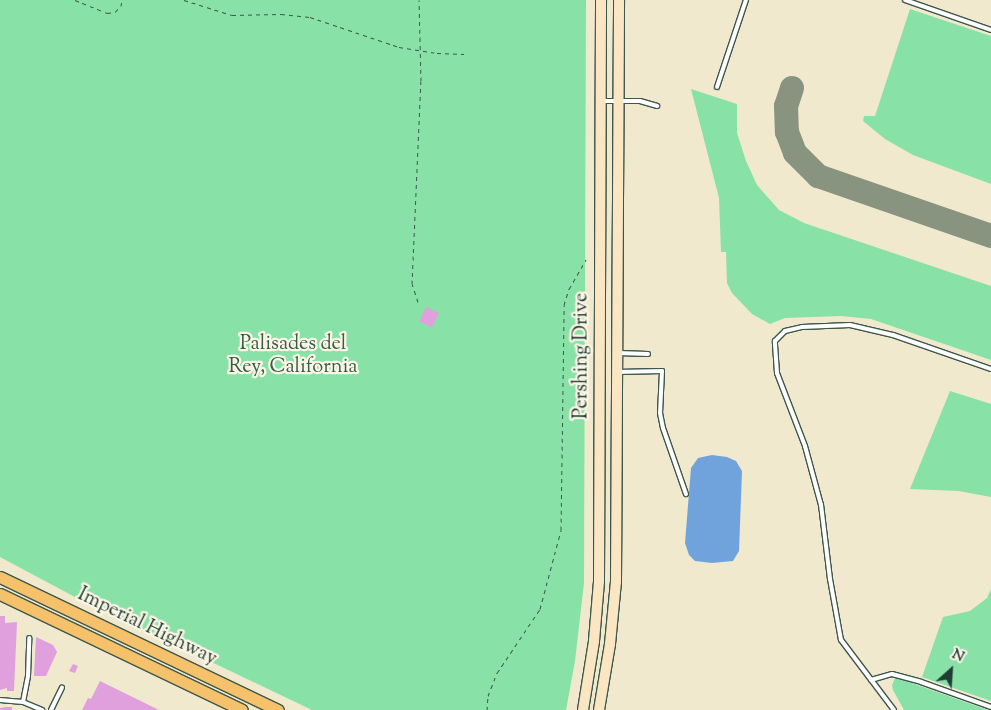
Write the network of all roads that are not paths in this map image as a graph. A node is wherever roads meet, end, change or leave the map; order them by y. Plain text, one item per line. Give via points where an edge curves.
1 (601, 0) edge
2 (619, 0) edge
3 (746, 0) edge
4 (905, 0) edge
5 (991, 30) edge
6 (717, 87) dead end
7 (600, 101) junction
8 (619, 101) junction
9 (657, 106) dead end
10 (618, 353) junction
11 (648, 354) dead end
12 (991, 369) edge
13 (618, 372) junction
14 (686, 494) dead end
15 (0, 577) edge
16 (0, 594) edge
17 (29, 638) dead end
18 (871, 680) junction
19 (62, 687) dead end
20 (0, 700) edge
21 (23, 702) junction
22 (991, 707) edge
23 (42, 710) edge
24 (51, 710) edge
25 (242, 710) edge
26 (278, 710) edge
27 (582, 710) edge
28 (599, 710) edge
29 (894, 710) edge

1 - 7 main road, Pershing Drive
2 - 8 main road, Pershing Drive
3 - 6 lane
4 - 5 lane
7 - 8 lane
7 - 27 main road, Pershing Drive via 599,581 594,642
8 - 9 lane via 640,101
8 - 10 main road, Pershing Drive
10 - 11 lane
10 - 13 main road, Pershing Drive
12 - 18 lane via 893,335 850,325 802,327 785,331 775,341 777,373 804,446 821,505 841,640
13 - 14 lane via 662,371 662,428
13 - 28 main road, Pershing Drive via 616,582
15 - 26 main road, Imperial Highway
16 - 25 main road, Imperial Highway
17 - 21 lane via 28,676
18 - 22 lane via 892,674
18 - 29 lane
19 - 24 lane
20 - 21 lane
21 - 23 lane

